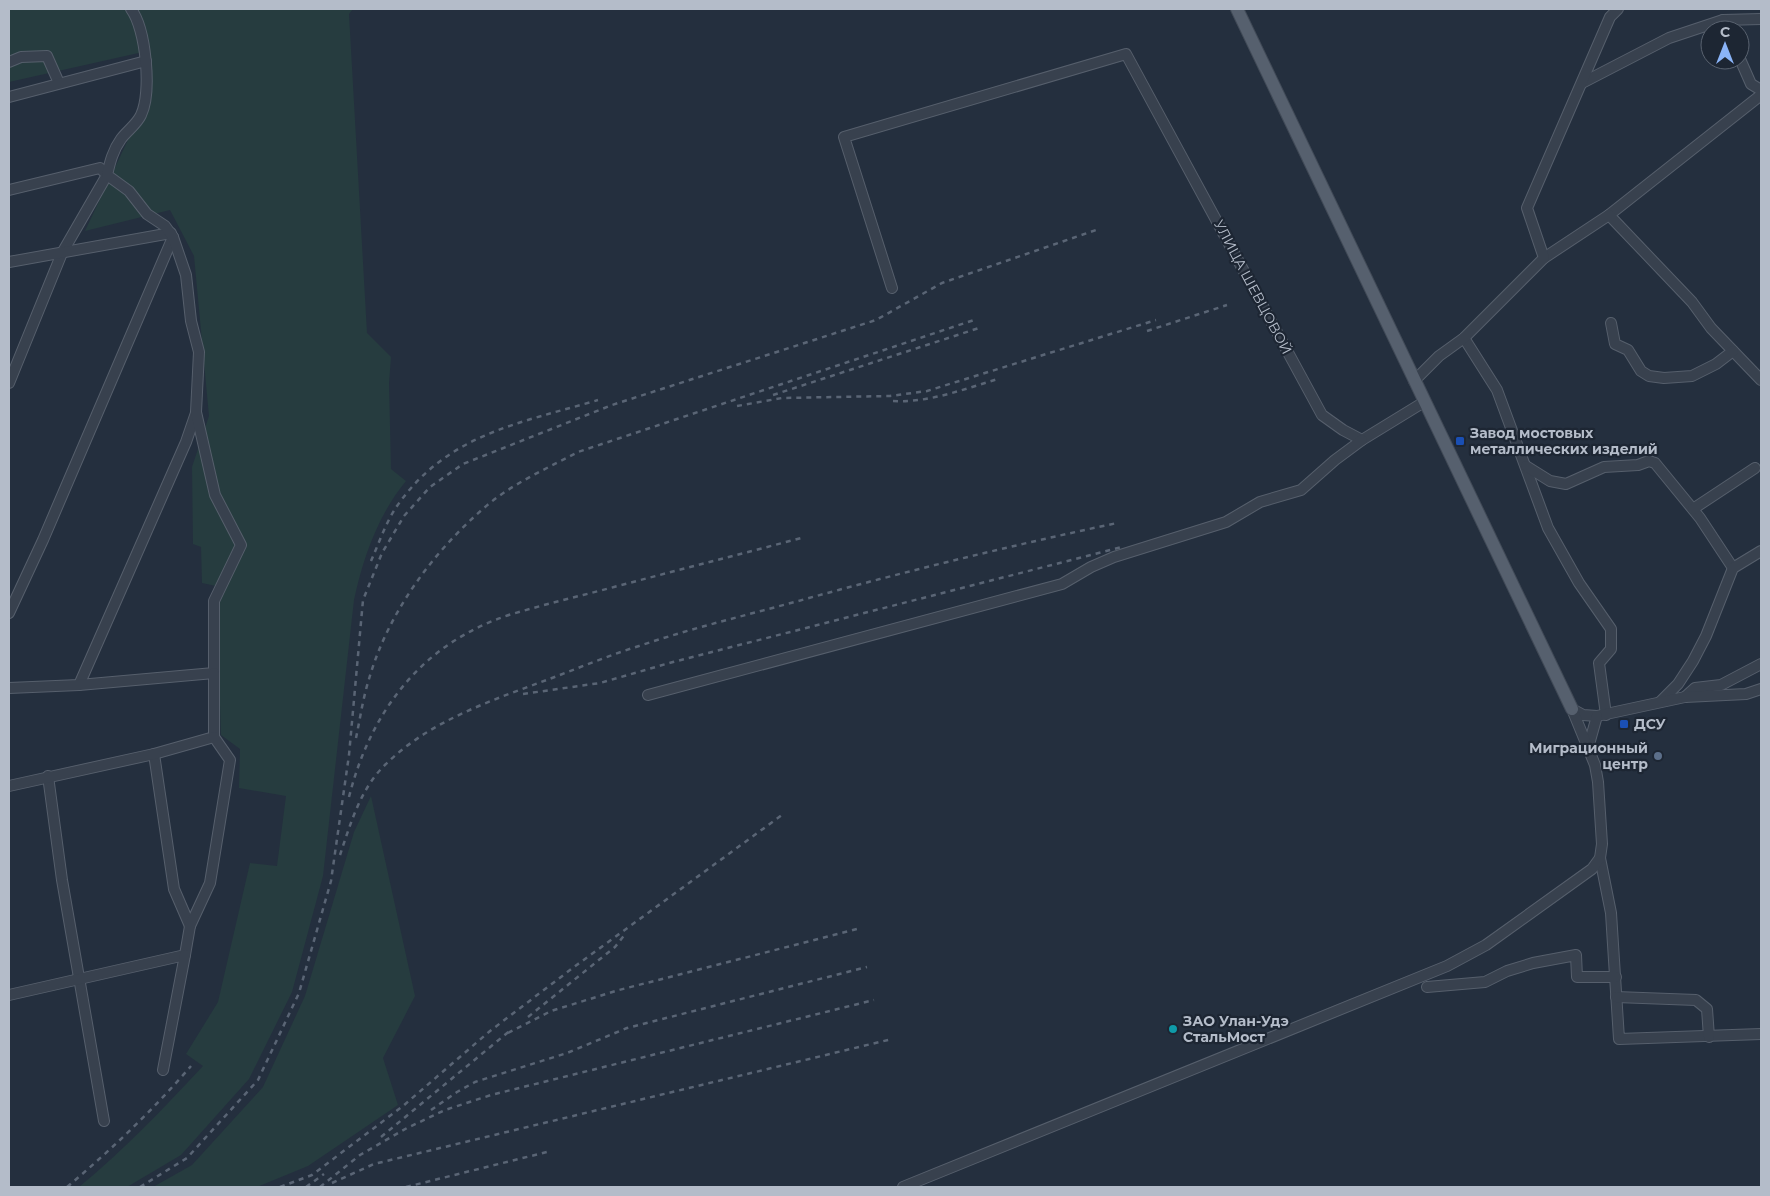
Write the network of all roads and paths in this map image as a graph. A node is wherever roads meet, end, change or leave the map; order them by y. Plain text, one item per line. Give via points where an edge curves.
1 (131, 9) edge
2 (1237, 9) edge
3 (1618, 9) edge
4 (1700, 31) edge
5 (146, 61) junction
6 (9, 62) edge
7 (1745, 70) edge
8 (58, 83) junction
9 (1582, 83) junction
10 (1761, 90) edge
11 (1761, 95) edge
12 (9, 97) edge
13 (106, 175) junction
14 (9, 190) edge
15 (1609, 215) junction
16 (172, 235) junction
17 (62, 253) junction
18 (1544, 258) junction
19 (9, 262) edge
20 (892, 288) dead end
21 (1611, 323) dead end
22 (1464, 338) junction
23 (1733, 351) junction
24 (1761, 380) edge
25 (1414, 381) junction
26 (9, 383) edge
27 (1424, 402) junction
28 (196, 412) junction
29 (1362, 440) junction
30 (1526, 466) junction
31 (1755, 468) dead end
32 (1693, 510) junction
33 (1761, 551) edge
34 (1733, 568) junction
35 (9, 613) edge
36 (1761, 664) edge
37 (214, 673) junction
38 (79, 685) junction
39 (9, 688) edge
40 (1761, 689) edge
41 (648, 695) dead end
42 (1685, 697) junction
43 (1660, 703) junction
44 (1572, 709) junction
45 (1601, 715) junction
46 (214, 737) junction
47 (1588, 748) junction
48 (154, 754) junction
49 (48, 776) junction
50 (9, 786) edge
51 (1600, 858) junction
52 (190, 926) junction
53 (185, 955) junction
54 (1616, 977) junction
55 (81, 979) junction
56 (1427, 987) dead end
57 (9, 995) edge
58 (1616, 997) junction
59 (1761, 1034) edge
60 (1709, 1037) junction
61 (163, 1070) dead end
62 (104, 1121) dead end
63 (903, 1187) edge

1 - 5 street via 136,16
2 - 25 main road
3 - 9 street via 1610,18
4 - 9 street via 1669,38
5 - 8 street
5 - 13 street via 141,115 121,139
6 - 8 street via 21,57 47,56
7 - 10 street via 1751,84
8 - 12 street
9 - 18 street via 1527,208
11 - 15 street
13 - 14 street via 100,168
13 - 16 street via 129,191
13 - 17 street
15 - 18 street
15 - 23 street via 1692,302
16 - 17 street
16 - 28 street via 186,275 191,320 199,352
16 - 35 street via 44,540
17 - 19 street
17 - 26 street
18 - 22 street
20 - 29 street, УЛИЦА ШЕВЦОВОЙ via 844,137 1126,54 1322,416
21 - 23 street via 1615,344 1628,350 1641,371 1649,376 1692,376
22 - 25 street via 1439,356
22 - 30 street via 1497,390
23 - 24 street
25 - 27 main road
27 - 29 street
27 - 44 main road
28 - 37 street via 215,495 241,545 214,601
28 - 38 street via 186,442
29 - 41 street via 1301,490 1260,502 1226,522 1114,557 1062,584
30 - 32 street via 1550,481 1566,484 1604,467 1638,465 1649,461 1655,463
30 - 45 street via 1548,528 1579,583 1611,629 1611,649 1600,663
31 - 32 street
32 - 34 street
33 - 34 street
34 - 43 street via 1693,661
36 - 42 street via 1721,685 1695,688
37 - 38 street
37 - 46 street
38 - 39 street
40 - 42 street via 1746,694
42 - 43 street
43 - 45 street
44 - 45 street via 1583,715
44 - 47 street
45 - 47 street
46 - 48 street
46 - 52 street via 230,760 210,883
47 - 51 street via 1598,782
48 - 49 street
48 - 52 street via 174,889
49 - 50 street
49 - 55 street via 62,880
51 - 54 street via 1611,913
51 - 63 street via 1592,869 1486,945 1447,966
52 - 53 street
53 - 55 street
53 - 61 street
54 - 56 street via 1577,977 1576,955 1533,962 1485,982
54 - 58 street
55 - 57 street
55 - 62 street
58 - 60 street via 1696,1000 1707,1009
58 - 60 street via 1619,1039
59 - 60 street

